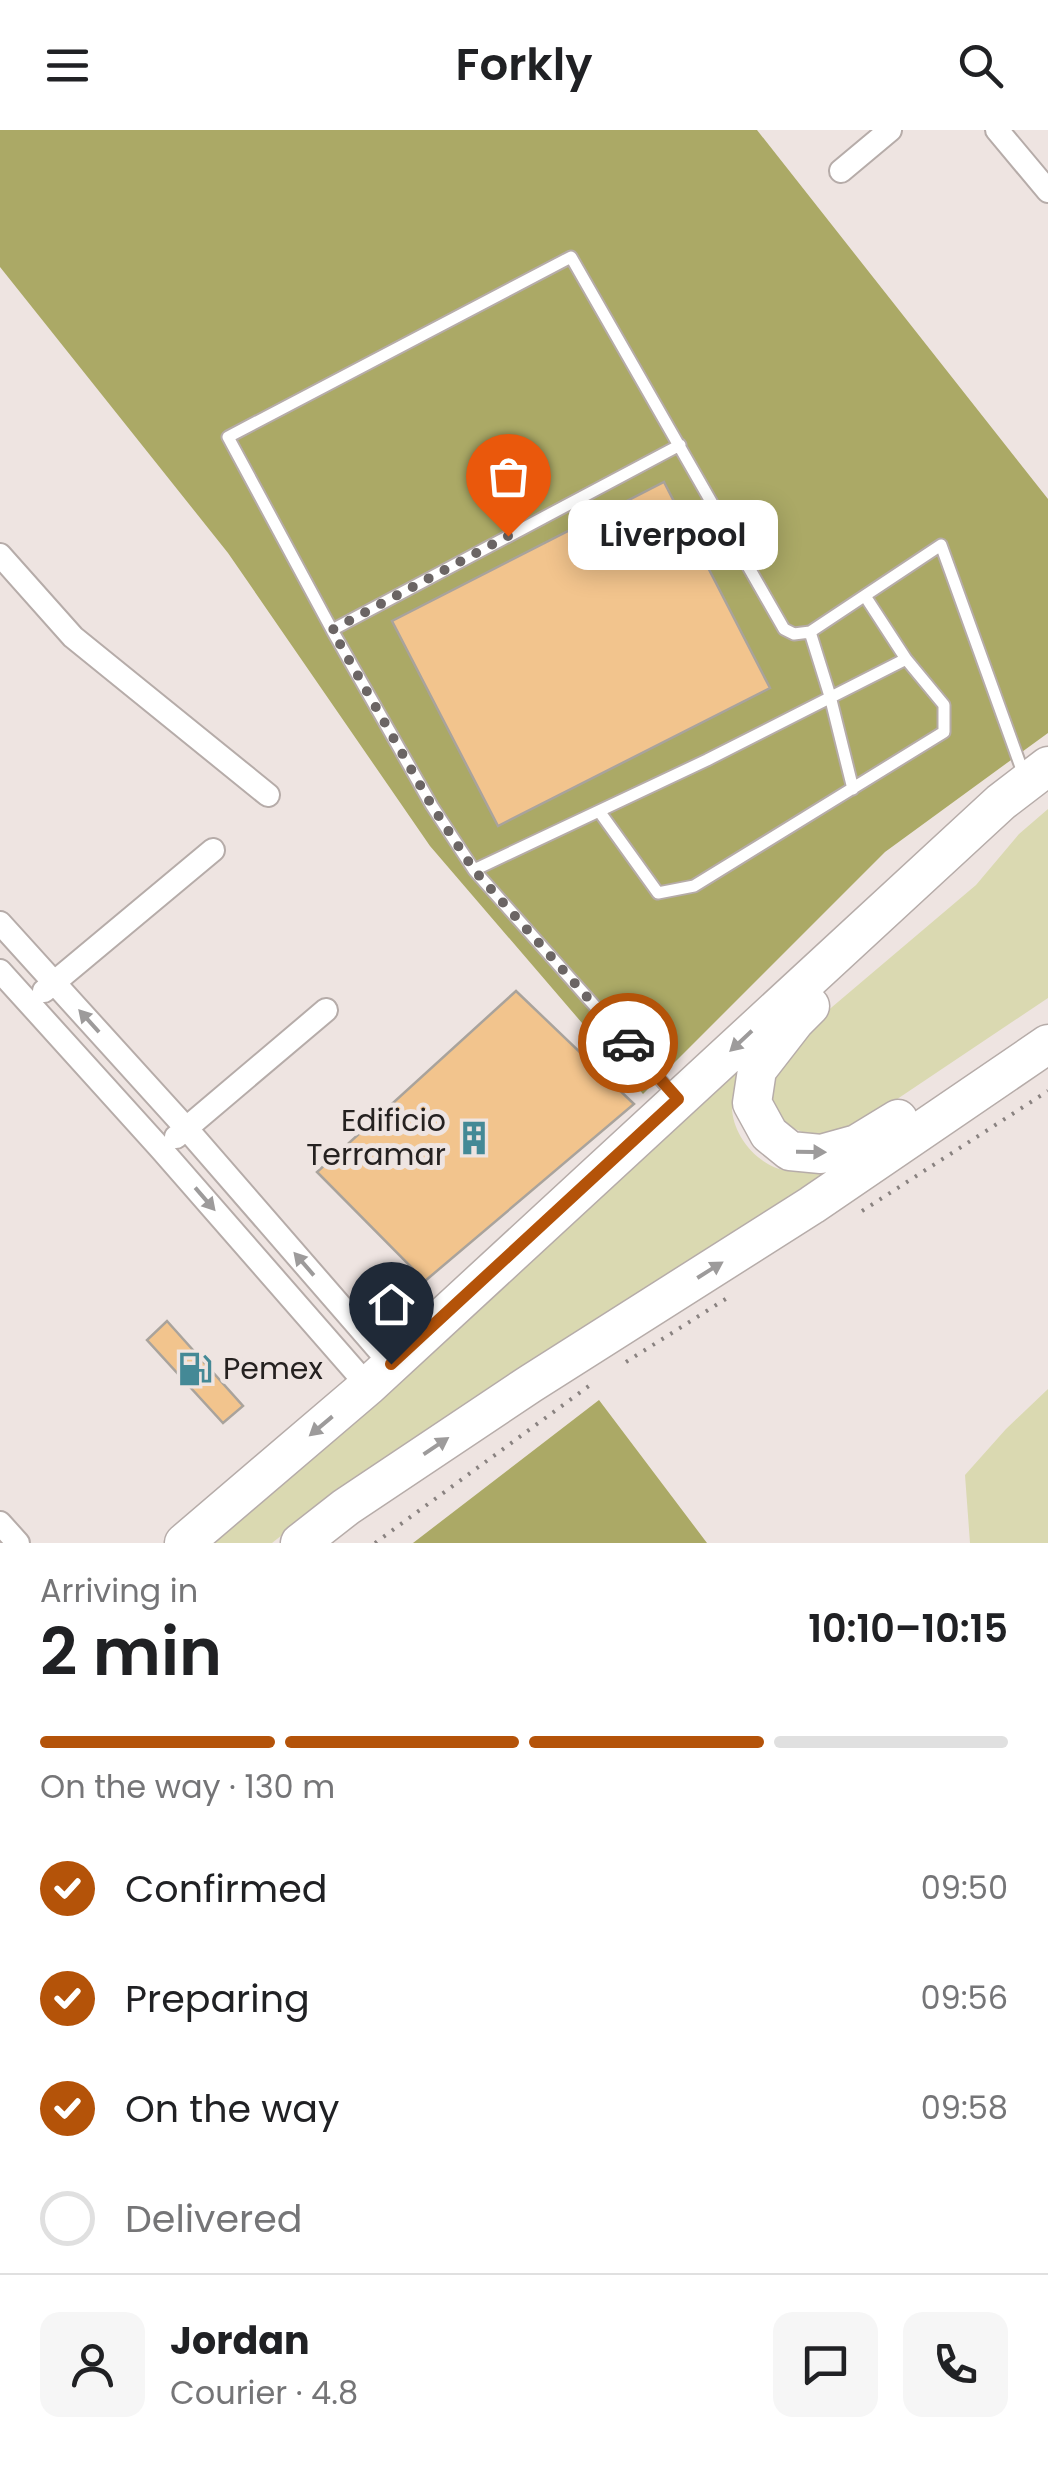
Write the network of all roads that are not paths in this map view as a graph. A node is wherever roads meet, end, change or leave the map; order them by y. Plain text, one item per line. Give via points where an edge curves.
1 (890, 130) edge
2 (997, 130) edge
3 (841, 171) dead end
4 (1048, 191) edge
5 (680, 445) junction
6 (0, 555) edge
7 (865, 596) junction
8 (332, 630) junction
9 (810, 632) junction
10 (906, 660) junction
11 (830, 696) junction
12 (1025, 783) edge
13 (853, 789) junction
14 (268, 795) dead end
15 (599, 811) junction
16 (213, 850) dead end
17 (474, 870) junction
18 (0, 923) edge
19 (0, 970) edge
20 (54, 982) junction
21 (30, 1004) junction
22 (326, 1010) dead end
23 (1048, 1040) edge
24 (678, 1099) junction
25 (186, 1128) junction
26 (161, 1149) junction
27 (380, 1375) junction
28 (0, 1522) edge
29 (18, 1543) edge
30 (184, 1543) edge
31 (300, 1543) edge

1 - 3 street
2 - 4 street
5 - 8 lane
5 - 8 lane via 572,257 228,437
5 - 9 lane via 784,629
6 - 14 street via 73,637
7 - 9 lane
7 - 10 lane
7 - 12 lane via 941,544
8 - 17 lane
9 - 11 lane
10 - 11 lane
10 - 13 lane via 944,705 944,732
11 - 13 lane
11 - 15 lane
12 -> 23 highway via 984,842 794,1021 758,1070 752,1104 769,1134 790,1151 821,1154 858,1144 1017,1046
12 -> 24 highway
13 - 15 lane via 694,886 658,893
15 - 17 lane
16 - 20 street
17 - 24 lane
18 - 20 street
19 - 21 street
20 - 21 street
25 -> 20 street
21 - 26 street
22 - 25 street
31 -> 23 highway via 530,1384 812,1205
24 - 27 highway
25 - 26 street
27 -> 25 street
26 -> 27 street
27 -> 30 highway
28 - 29 street

